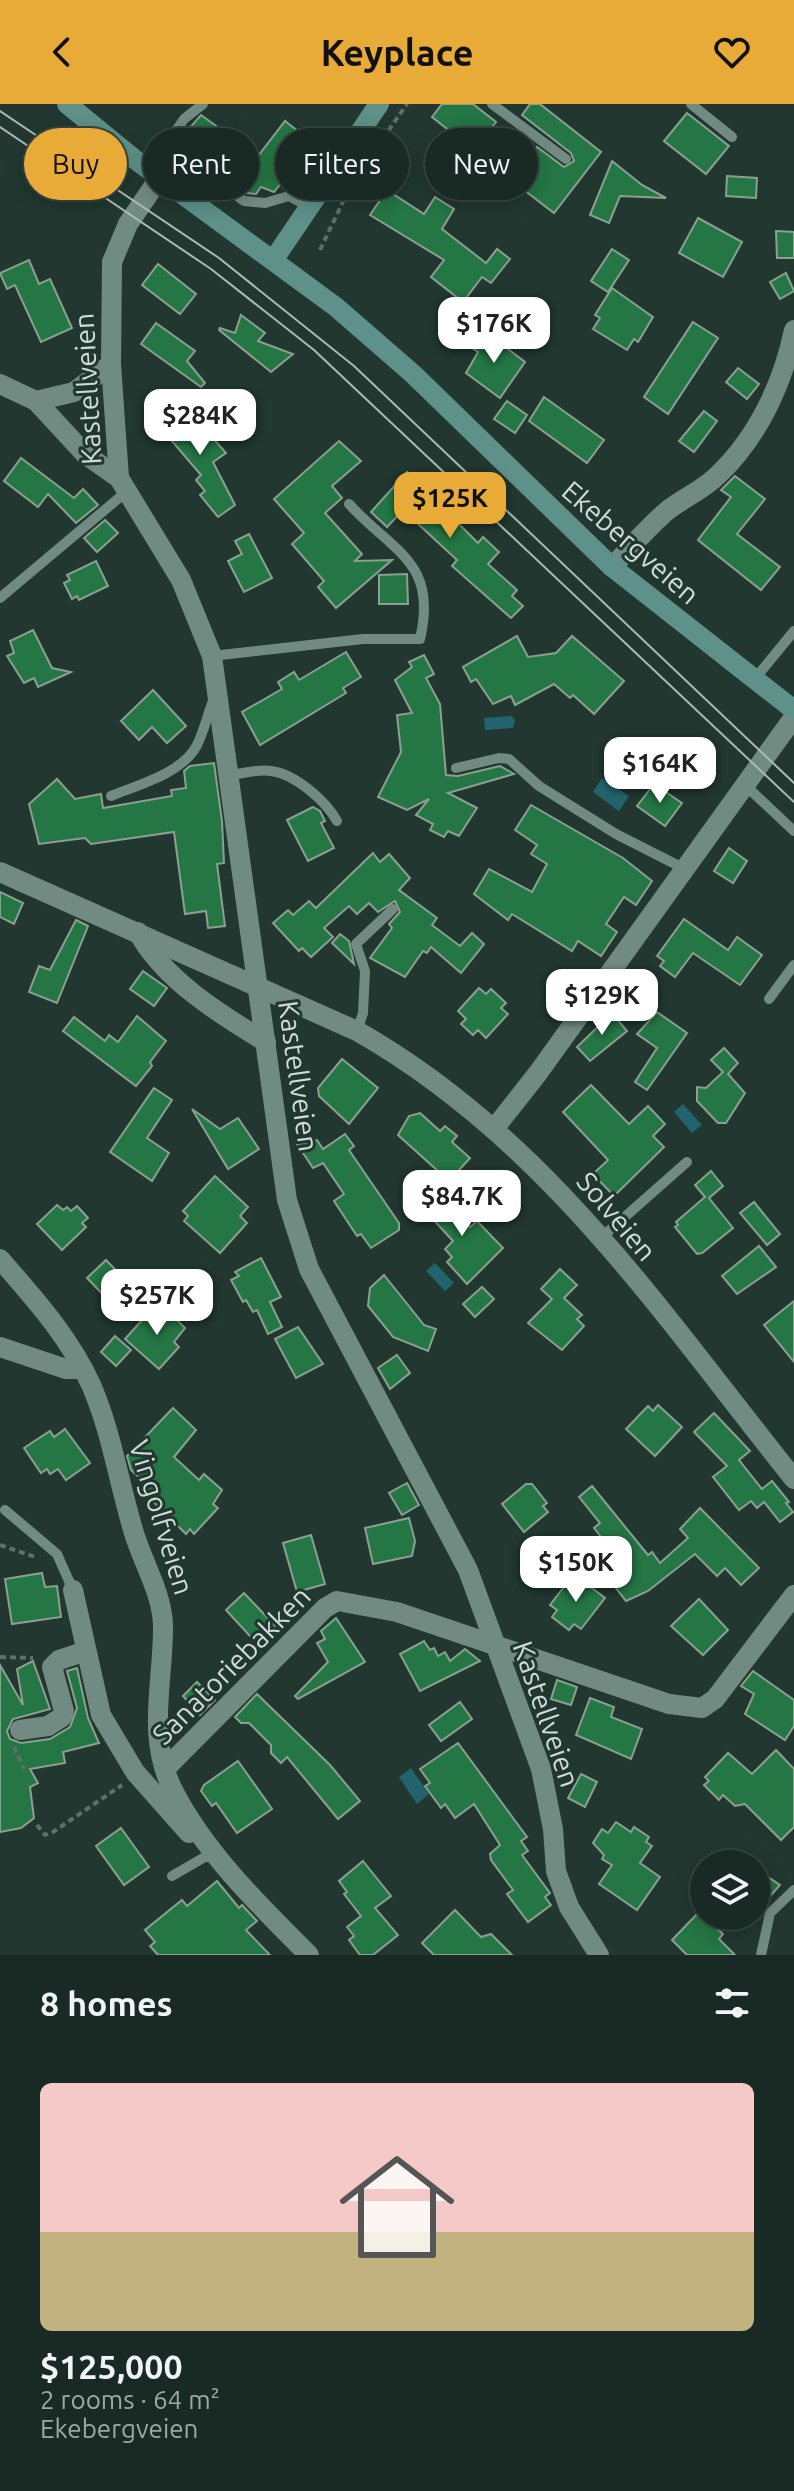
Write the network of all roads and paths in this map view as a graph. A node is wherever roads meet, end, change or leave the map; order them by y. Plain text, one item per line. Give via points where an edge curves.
1 (67, 104) edge
2 (203, 104) edge
3 (379, 104) edge
4 (407, 104) edge
5 (492, 104) edge
6 (691, 104) edge
7 (363, 128) edge
8 (390, 128) edge
9 (732, 137) dead end
10 (566, 159) dead end
11 (143, 164) edge
12 (144, 200) edge
13 (192, 200) edge
14 (315, 200) edge
15 (341, 200) edge
16 (310, 207) junction
17 (320, 250) dead end
18 (274, 259) junction
19 (794, 330) edge
20 (111, 364) junction
21 (0, 384) edge
22 (36, 401) junction
23 (122, 485) junction
24 (349, 504) dead end
25 (612, 567) junction
26 (0, 598) edge
27 (794, 631) edge
28 (212, 656) junction
29 (754, 680) junction
30 (219, 685) junction
31 (794, 710) edge
32 (794, 717) edge
33 (456, 768) dead end
34 (232, 775) junction
35 (744, 783) junction
36 (111, 796) dead end
37 (337, 821) dead end
38 (794, 831) edge
39 (685, 869) junction
40 (0, 872) edge
41 (393, 909) dead end
42 (138, 932) junction
43 (794, 965) edge
44 (769, 999) dead end
45 (357, 1031) junction
46 (266, 1042) junction
47 (494, 1129) junction
48 (687, 1162) dead end
49 (602, 1237) junction
50 (0, 1259) edge
51 (0, 1347) edge
52 (83, 1369) junction
53 (794, 1477) edge
54 (5, 1510) dead end
55 (73, 1590) joint
56 (794, 1595) edge
57 (494, 1645) junction
58 (86, 1651) junction
59 (0, 1657) edge
60 (53, 1663) junction
61 (20, 1730) dead end
62 (165, 1769) junction
63 (125, 1783) dead end
64 (37, 1825) dead end
65 (216, 1855) junction
66 (172, 1876) dead end
67 (794, 1890) edge
68 (309, 1955) edge
69 (599, 1955) edge
70 (761, 1955) edge

1 - 11 main road, Ekebergveien
2 - 16 lane via 174,130 170,139 177,150 244,201 265,203 289,196
3 - 7 main road
4 - 8 path
5 - 10 lane
6 - 9 lane
12 - 20 street, Kastellveien via 112,262
13 - 18 main road, Ekebergveien
14 - 16 main road
15 - 17 path
16 - 18 main road
18 - 25 main road, Ekebergveien via 401,363
19 - 25 street via 782,378 733,460 702,490 666,512
20 - 22 street via 74,392
20 - 23 street, Kastellveien
21 - 22 street
22 - 23 street
23 - 26 lane
23 - 28 street, Kastellveien via 181,580
24 - 28 lane via 414,564 422,579 425,619 420,639 363,639
25 - 29 main road, Ekebergveien
27 - 29 lane
28 - 30 street, Kastellveien
29 - 31 main road, Ekebergveien
30 - 34 street, Kastellveien
30 - 36 lane via 188,757 160,776
32 - 35 street
33 - 39 lane via 509,759 539,786
34 - 37 lane via 278,772 317,797
34 - 46 street, Kastellveien
35 - 38 lane
35 - 39 street
39 - 47 street
40 - 42 street, Solveien
41 - 45 lane via 356,944 365,971
42 - 45 street, Solveien
42 - 46 street via 149,953 182,982
43 - 44 lane
45 - 47 street, Solveien
46 - 57 street, Kastellveien via 287,1200 301,1252 468,1570
47 - 49 street, Solveien via 561,1190
48 - 49 lane
49 - 53 street, Solveien
50 - 52 street, Vingolfveien via 42,1308
51 - 52 street via 66,1369
52 - 62 street, Vingolfveien via 103,1418 161,1611 155,1702
54 - 55 lane via 57,1554
55 - 58 street
56 - 57 street, Sanatoriebakken via 715,1699 702,1708 669,1704
57 - 62 street, Sanatoriebakken via 373,1605 331,1603
57 - 69 street, Kastellveien via 541,1769 556,1871 569,1907
58 - 60 street
58 - 65 street via 101,1715 113,1737 155,1797
59 - 60 path via 45,1657
60 - 61 street via 62,1717 48,1726
62 - 65 street, Vingolfveien via 173,1792
63 - 64 path via 53,1832 45,1835
65 - 66 lane
65 - 68 street, Vingolfveien
67 - 70 lane via 770,1913

